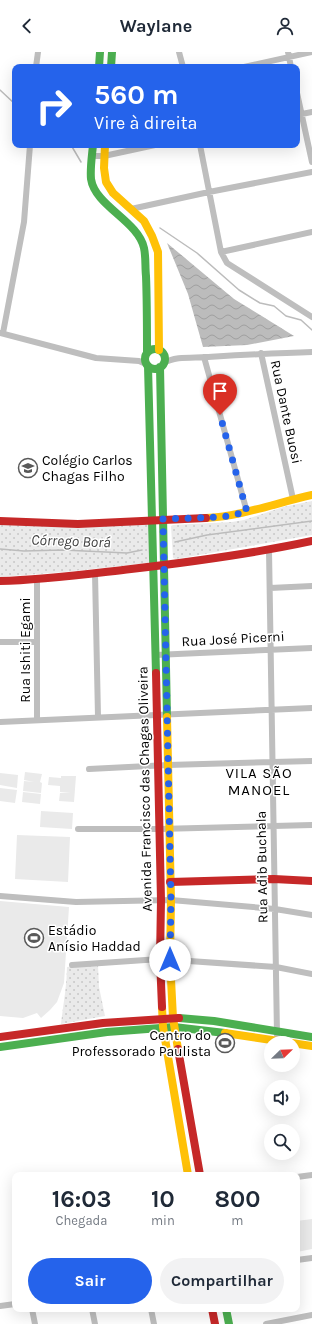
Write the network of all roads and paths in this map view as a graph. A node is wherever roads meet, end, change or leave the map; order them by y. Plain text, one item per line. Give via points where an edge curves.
1 (38, 52) edge
2 (100, 52) edge
3 (112, 52) edge
4 (179, 52) edge
5 (312, 52) edge
6 (289, 55) edge
7 (36, 64) edge
8 (99, 64) edge
9 (111, 64) edge
10 (182, 64) edge
11 (255, 64) edge
12 (312, 112) edge
13 (300, 114) edge
14 (300, 118) edge
15 (30, 148) edge
16 (93, 148) edge
17 (105, 148) edge
18 (141, 148) edge
19 (201, 148) edge
20 (92, 156) junction
21 (104, 156) junction
22 (312, 162) edge
23 (312, 172) edge
24 (209, 192) junction
25 (144, 206) junction
26 (131, 209) junction
27 (140, 217) junction
28 (312, 232) edge
29 (221, 252) junction
30 (312, 317) edge
31 (1, 333) edge
32 (312, 352) edge
33 (146, 354) junction
34 (261, 354) junction
35 (204, 357) junction
36 (163, 359) junction
37 (144, 364) junction
38 (312, 495) edge
39 (293, 499) junction
40 (152, 501) junction
41 (163, 501) junction
42 (247, 512) junction
43 (163, 519) junction
44 (153, 520) junction
45 (0, 521) edge
46 (312, 541) edge
47 (269, 550) junction
48 (164, 565) junction
49 (154, 566) junction
50 (95, 573) junction
51 (37, 580) junction
52 (0, 581) edge
53 (312, 586) edge
54 (270, 588) junction
55 (0, 642) edge
56 (37, 642) junction
57 (312, 648) edge
58 (271, 650) junction
59 (166, 654) junction
60 (155, 655) junction
61 (312, 708) edge
62 (272, 709) junction
63 (167, 714) junction
64 (157, 715) junction
65 (98, 717) junction
66 (37, 720) junction
67 (0, 722) edge
68 (312, 761) edge
69 (273, 762) junction
70 (168, 765) junction
71 (158, 766) junction
72 (89, 769) dead end
73 (312, 825) edge
74 (274, 826) junction
75 (78, 829) dead end
76 (159, 829) junction
77 (169, 829) junction
78 (274, 879) junction
79 (312, 881) edge
80 (170, 882) junction
81 (0, 896) edge
82 (161, 900) junction
83 (171, 900) junction
84 (275, 909) junction
85 (312, 915) edge
86 (160, 959) junction
87 (170, 960) junction
88 (72, 965) dead end
89 (276, 967) junction
90 (312, 974) edge
91 (162, 1018) junction
92 (173, 1018) junction
93 (163, 1027) junction
94 (174, 1027) junction
95 (53, 1029) junction
96 (277, 1030) junction
97 (277, 1036) edge
98 (0, 1037) edge
99 (312, 1037) edge
100 (55, 1038) junction
101 (264, 1038) edge
102 (300, 1044) edge
103 (312, 1046) edge
104 (0, 1047) edge
105 (182, 1070) junction
106 (170, 1072) junction
107 (182, 1144) junction
108 (195, 1144) junction
109 (187, 1172) edge
110 (200, 1172) edge
111 (312, 1175) edge
112 (300, 1177) edge
113 (312, 1259) edge
114 (300, 1260) edge
115 (12, 1304) edge
116 (0, 1306) edge
117 (33, 1312) edge
118 (93, 1312) edge
119 (152, 1312) edge
120 (213, 1312) edge
121 (227, 1312) edge
122 (312, 1315) edge
123 (35, 1324) edge
124 (95, 1324) edge
125 (154, 1324) edge
126 (215, 1324) edge
127 (229, 1324) edge
128 (266, 1324) edge

1 - 7 street
2 - 8 main road
3 - 9 main road
4 - 10 street
5 - 6 street
6 - 11 street
12 - 13 street
14 - 22 street
15 - 31 street via 24,222
16 - 20 main road, Avenida Francisco das Chagas Oliveira
17 - 21 main road, Avenida Francisco das Chagas Oliveira
18 - 21 street
19 - 24 street
20 - 21 street
20 - 33 main road, Avenida Francisco das Chagas Oliveira via 91,178 94,188 134,230 144,248
21 - 26 main road, Avenida Francisco das Chagas Oliveira via 106,183
23 - 24 street
24 - 25 street
24 - 29 street
25 - 26 street
25 - 27 street
26 - 27 main road, Avenida Francisco das Chagas Oliveira
27 - 36 main road, Avenida Francisco das Chagas Oliveira via 150,231 158,252
28 - 29 street
29 - 30 street via 227,263
31 - 37 street via 96,358
32 - 34 street
33 - 36 main road via 153,349
33 - 37 main road, Avenida Francisco das Chagas Oliveira
34 - 35 street
34 - 39 street, Rua Dante Buosi
35 - 36 street
35 - 42 street
36 - 37 main road via 154,369
36 - 41 main road, Avenida Francisco das Chagas Oliveira
37 - 40 main road, Avenida Francisco das Chagas Oliveira
38 - 39 main road
39 - 42 main road
40 - 41 main road
40 - 44 main road, Avenida Francisco das Chagas Oliveira
41 - 43 main road, Avenida Francisco das Chagas Oliveira
42 - 43 main road via 222,517
43 - 44 main road
43 - 48 main road, Avenida Francisco das Chagas Oliveira
44 - 45 main road via 78,524
44 - 49 main road, Avenida Francisco das Chagas Oliveira
46 - 47 main road
47 - 48 main road
47 - 54 street, Rua Adib Buchala
48 - 49 main road
48 - 59 main road, Avenida Francisco das Chagas Oliveira
49 - 50 main road
49 - 60 main road, Avenida Francisco das Chagas Oliveira
50 - 51 main road
50 - 65 street
51 - 52 main road
51 - 56 street, Rua Ishiti Egami
53 - 54 street
54 - 58 street, Rua Adib Buchala
55 - 56 street
56 - 66 street, Rua Ishiti Egami
57 - 58 street, Rua José Picerni
58 - 59 street, Rua José Picerni
58 - 62 street, Rua Adib Buchala
59 - 60 street, Rua José Picerni
59 - 63 main road, Avenida Francisco das Chagas Oliveira
60 - 64 main road, Avenida Francisco das Chagas Oliveira
61 - 62 street
62 - 63 street
62 - 69 street, Rua Adib Buchala
63 - 64 street
63 - 70 main road, Avenida Francisco das Chagas Oliveira
64 - 65 street
64 - 71 main road, Avenida Francisco das Chagas Oliveira
65 - 66 street
66 - 67 street
68 - 69 street
69 - 70 street
69 - 74 street, Rua Adib Buchala
70 - 71 street
70 - 77 main road, Avenida Francisco das Chagas Oliveira
71 - 72 street
71 - 76 main road, Avenida Francisco das Chagas Oliveira
73 - 74 street
74 - 77 street
74 - 78 street, Rua Adib Buchala
75 - 76 street
76 - 77 street
76 - 82 main road, Avenida Francisco das Chagas Oliveira
77 - 80 main road, Avenida Francisco das Chagas Oliveira
78 - 79 main road
78 - 80 main road
78 - 84 street, Rua Adib Buchala
80 - 83 main road, Avenida Francisco das Chagas Oliveira
81 - 82 street via 76,902
82 - 83 street
82 - 86 main road, Avenida Francisco das Chagas Oliveira
83 - 84 street
83 - 87 main road, Avenida Francisco das Chagas Oliveira
84 - 85 street
84 - 89 street, Rua Adib Buchala
86 - 87 street
86 - 88 street
86 - 91 main road, Avenida Francisco das Chagas Oliveira
87 - 89 street
87 - 92 main road, Avenida Francisco das Chagas Oliveira
89 - 90 street
89 - 96 street, Rua Adib Buchala
91 - 92 main road
91 - 93 main road, Avenida Francisco das Chagas Oliveira
91 - 95 main road
92 - 94 main road, Avenida Francisco das Chagas Oliveira
92 - 96 main road
93 - 94 main road
93 - 100 main road
93 - 106 main road, Avenida Francisco das Chagas Oliveira
94 - 101 main road
94 - 105 main road, Avenida Francisco das Chagas Oliveira
95 - 98 main road
95 - 100 main road
96 - 97 street, Rua Adib Buchala
96 - 99 main road
100 - 104 main road
102 - 103 main road
105 - 106 main road
105 - 108 main road, Avenida Francisco das Chagas Oliveira
106 - 107 main road, Avenida Francisco das Chagas Oliveira
107 - 108 main road
107 - 109 main road, Avenida Francisco das Chagas Oliveira
108 - 110 main road, Avenida Francisco das Chagas Oliveira
111 - 112 street
113 - 114 street
115 - 116 street
117 - 123 street
118 - 124 street
119 - 125 street
120 - 126 main road
121 - 127 main road
122 - 128 street

